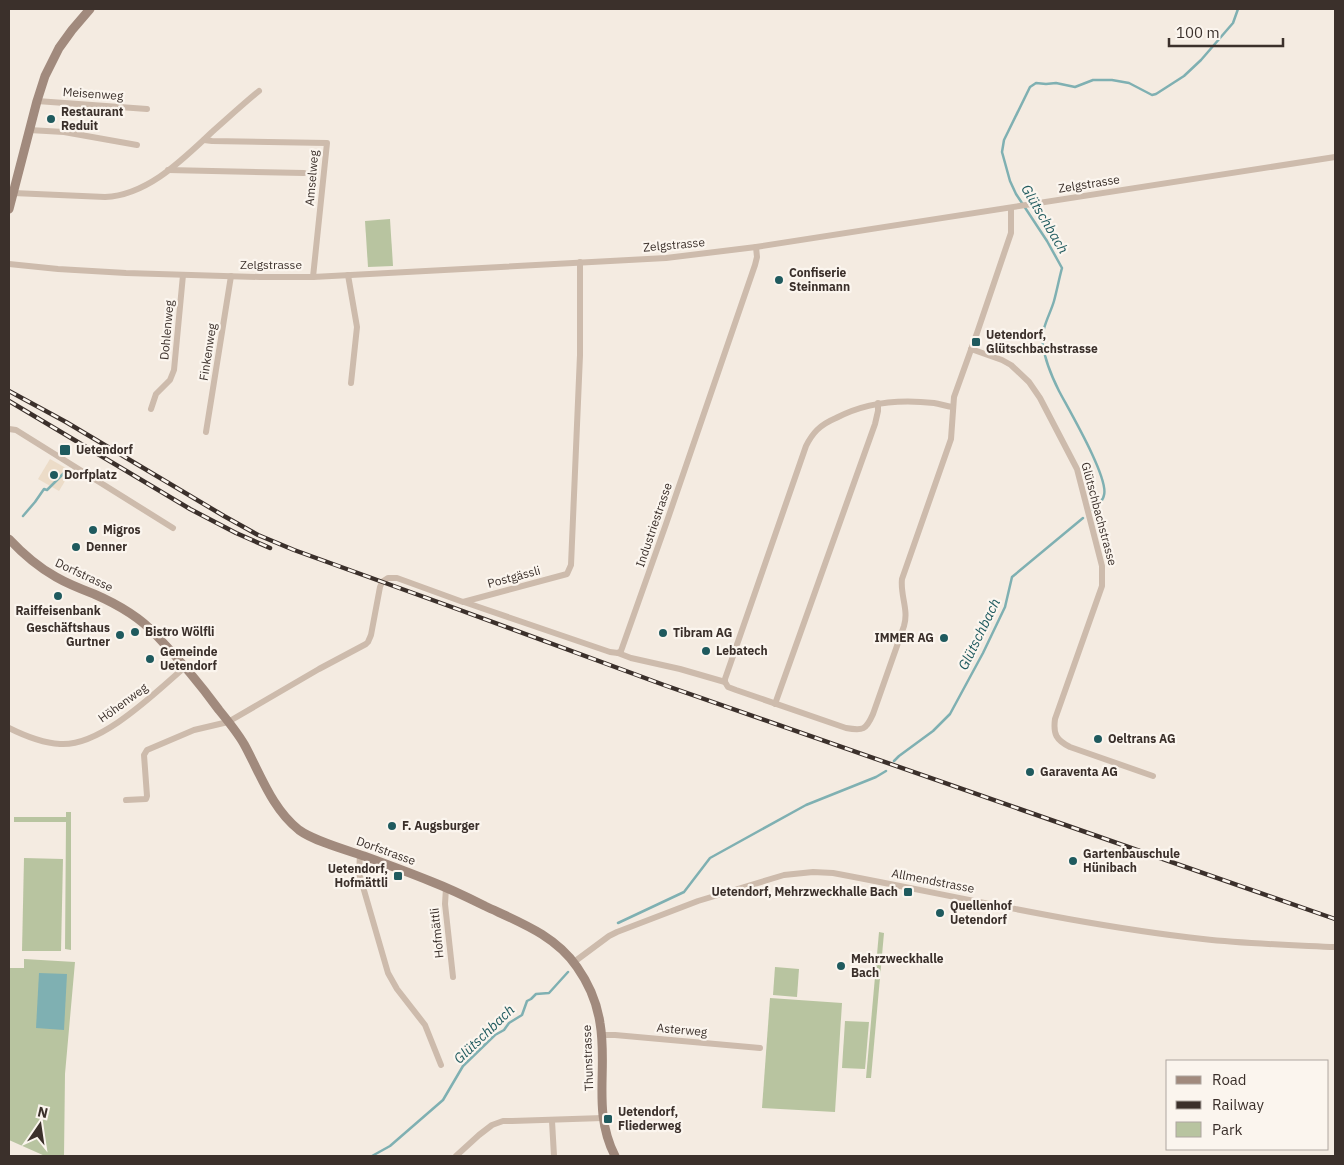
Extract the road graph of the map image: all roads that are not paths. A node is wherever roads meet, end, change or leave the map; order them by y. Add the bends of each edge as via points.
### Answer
1 (90, 9) edge
2 (259, 90) dead end
3 (36, 101) junction
4 (147, 110) dead end
5 (29, 130) junction
6 (204, 140) junction
7 (138, 145) dead end
8 (1335, 158) edge
9 (168, 170) junction
10 (304, 173) dead end
11 (13, 193) junction
12 (1013, 207) junction
13 (9, 209) edge
14 (756, 247) junction
15 (580, 262) junction
16 (9, 264) edge
17 (183, 275) junction
18 (348, 275) junction
19 (231, 276) junction
20 (313, 277) junction
21 (971, 349) junction
22 (351, 382) dead end
23 (878, 403) junction
24 (952, 407) junction
25 (151, 410) dead end
26 (9, 429) edge
27 (206, 432) dead end
28 (172, 528) dead end
29 (9, 539) edge
30 (463, 602) junction
31 (618, 653) junction
32 (186, 667) junction
33 (725, 682) junction
34 (775, 704) junction
35 (228, 722) junction
36 (9, 728) edge
37 (1153, 776) dead end
38 (126, 800) dead end
39 (360, 855) junction
40 (446, 888) junction
41 (1335, 947) edge
42 (574, 962) junction
43 (453, 977) dead end
44 (602, 1035) junction
45 (760, 1048) dead end
46 (441, 1065) dead end
47 (603, 1118) junction
48 (552, 1120) junction
49 (456, 1156) edge
50 (554, 1156) edge
51 (615, 1156) edge

1 - 3 main road via 52,60
2 - 6 street
3 - 4 street, Meisenweg
3 - 5 main road
5 - 7 street via 64,132
5 - 11 main road
6 - 9 street
6 - 20 street, Amselweg via 327,144
8 - 12 street, Zelgstrasse
9 - 10 street, Amselweg
9 - 11 street via 142,187 120,196
11 - 13 main road
12 - 14 street, Zelgstrasse
12 - 21 street via 1011,233
14 - 15 street, Zelgstrasse via 680,257
14 - 31 street, Industriestrasse via 752,274 623,648
15 - 18 street, Zelgstrasse
15 - 30 street, Postgässli via 580,355 571,566 566,574
16 - 17 street, Zelgstrasse
17 - 19 street, Zelgstrasse
17 - 25 street, Dohlenweg via 174,370 170,380 156,394
18 - 20 street, Zelgstrasse
18 - 22 street via 357,327
19 - 20 street, Zelgstrasse
19 - 27 street, Finkenweg
21 - 24 street
21 - 37 street, Glütschbachstrasse via 1011,365 1035,389 1077,469 1102,566 1102,586 1054,729 1062,743 1070,747
23 - 24 street via 934,403
23 - 33 street via 861,407 825,424 816,430 806,446
23 - 34 street via 875,424
24 - 34 street via 951,439 902,578 906,620 868,725 861,730 846,728
26 - 28 street via 16,430
29 - 32 main road, Dorfstrasse via 48,573 126,610 140,620
30 - 31 street
30 - 35 street via 397,578 388,578 380,587 371,635 366,644
31 - 33 street
32 - 35 main road, Dorfstrasse
32 - 36 street, Höhenweg via 130,714 88,739 62,744 47,742
33 - 34 street via 728,687
35 - 38 street via 194,730 147,750 144,755 146,799
35 - 39 main road, Dorfstrasse via 244,744 275,802 293,825 309,836
39 - 40 main road, Dorfstrasse
39 - 46 street via 359,872 388,972 425,1025
40 - 42 main road, Dorfstrasse via 533,928
40 - 43 street, Hofmättli
41 - 42 street, Allmendstrasse via 1232,942 1167,934 813,872 784,875 698,901 609,936
42 - 44 main road, Thunstrasse via 593,996
44 - 45 street, Asterweg
44 - 47 main road, Thunstrasse
47 - 48 street
47 - 51 main road, Thunstrasse
48 - 49 street via 498,1122
48 - 50 street

